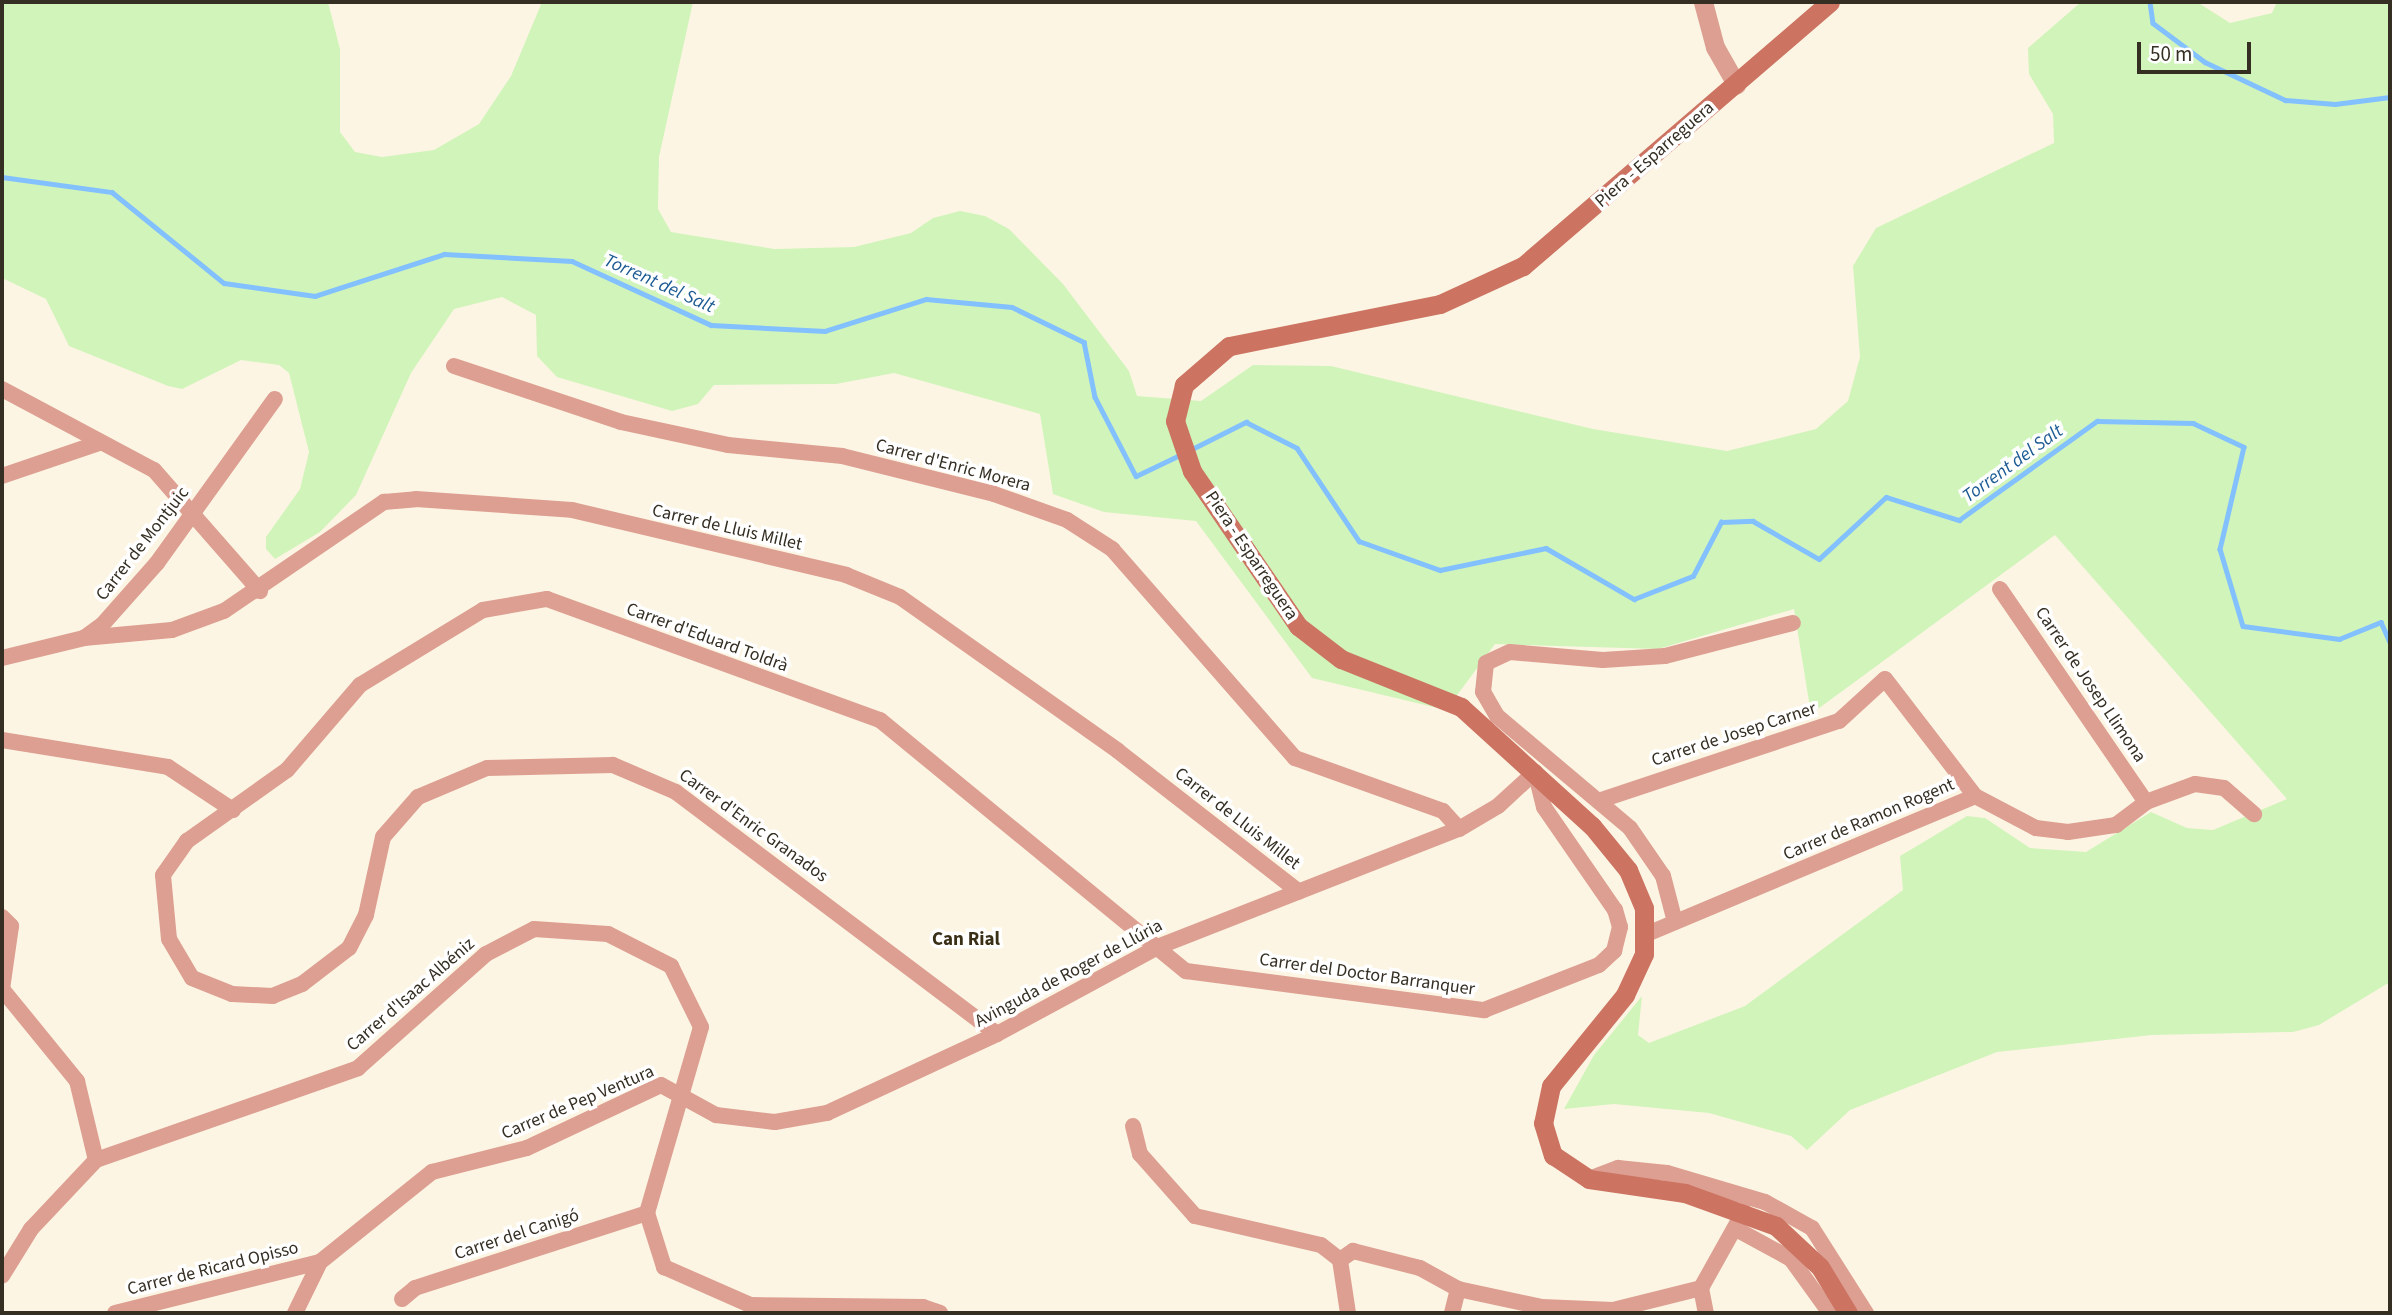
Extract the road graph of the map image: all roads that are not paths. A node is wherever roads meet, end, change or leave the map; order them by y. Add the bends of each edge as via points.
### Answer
1 (1703, 2) edge
2 (1830, 2) edge
3 (1736, 84) junction
4 (454, 366) dead end
5 (2, 389) edge
6 (275, 399) dead end
7 (99, 443) junction
8 (2, 477) edge
9 (194, 511) junction
10 (2000, 589) dead end
11 (260, 591) junction
12 (1793, 623) dead end
13 (84, 638) junction
14 (2, 657) edge
15 (2, 740) edge
16 (1535, 772) junction
17 (1975, 796) junction
18 (1601, 800) junction
19 (2146, 802) junction
20 (233, 810) junction
21 (2254, 814) dead end
22 (1459, 829) junction
23 (1300, 892) junction
24 (2, 917) edge
25 (1675, 922) junction
26 (1647, 934) junction
27 (1160, 946) junction
28 (2, 989) edge
29 (997, 1034) junction
30 (684, 1101) junction
31 (1133, 1126) dead end
32 (96, 1160) junction
33 (1588, 1179) junction
34 (1744, 1210) junction
35 (647, 1213) junction
36 (1736, 1229) junction
37 (1340, 1260) junction
38 (320, 1262) junction
39 (2, 1276) edge
40 (1702, 1288) junction
41 (1458, 1289) junction
42 (402, 1299) dead end
43 (115, 1313) edge
44 (295, 1313) edge
45 (940, 1313) edge
46 (1348, 1313) edge
47 (1451, 1313) edge
48 (1706, 1313) edge
49 (1830, 1313) edge
50 (1848, 1313) edge
51 (1866, 1313) edge

1 - 3 street via 1714,47
2 - 3 main road, Piera - Esparreguera
3 - 16 main road, Piera - Esparreguera via 1512,272 1440,303 1237,342 1204,362 1177,401 1182,452 1298,626 1341,659 1449,698
4 - 22 street, Carrer d'Enric Morera via 621,422 728,446 842,456 994,494 1067,520 1112,549 1295,758 1443,811
5 - 7 street
6 - 9 street, Carrer de Montjuic
7 - 8 street
7 - 9 street via 154,470
9 - 11 street
9 - 13 street, Carrer de Montjuic via 157,563
10 - 19 street, Carrer de Josep Llimona
11 - 13 street, Carrer de Lluis Millet via 172,629
11 - 23 street, Carrer de Lluis Millet via 369,508 400,499 572,510 846,575 916,607 1118,751
12 - 18 street via 1665,656 1604,660 1510,652 1486,663 1483,692 1497,716
13 - 14 street
15 - 20 street via 169,767
16 - 22 street, Avinguda de Roger de Llúria via 1498,806
16 - 26 main road, Piera - Esparreguera via 1619,857 1639,891
16 - 27 street, Carrer del Doctor Barranquer via 1544,807 1615,910 1620,927 1614,951 1599,965 1484,1010 1186,971
17 - 18 street, Carrer de Josep Carner via 1885,679 1839,721
17 - 19 street, Carrer de Ramon Rogent via 2036,828 2068,832 2116,825
17 - 25 street, Carrer de Ramon Rogent
18 - 25 street via 1663,876
19 - 21 street, Carrer de Ramon Rogent via 2195,784 2224,788
20 - 27 street, Carrer d'Eduard Toldrà via 287,770 360,685 483,610 547,599 880,720
20 - 29 street, Carrer d'Enric Granados via 177,850 161,890 177,960 192,978 232,994 273,996 302,984 349,948 366,915 383,837 418,797 487,768 588,762 629,769 676,792
22 - 23 street, Avinguda de Roger de Llúria
23 - 27 street, Avinguda de Roger de Llúria
24 - 28 street via 11,926
25 - 26 street, Carrer de Ramon Rogent
26 - 33 main road via 1625,995 1560,1069 1546,1100 1543,1123 1553,1155
27 - 29 street, Avinguda de Roger de Llúria
28 - 32 street via 77,1081
29 - 30 street, Avinguda de Roger de Llúria via 802,1119 716,1115
30 - 32 street, Carrer d'Isaac Albéniz via 701,1027 671,966 608,934 534,929 486,954 358,1068
30 - 35 street, Carrer d'Isaac Albéniz
30 - 38 street, Carrer de Pep Ventura via 661,1085 527,1148 432,1172
31 - 37 street via 1140,1154 1195,1216 1321,1245
32 - 39 street via 31,1229
33 - 34 main road via 1685,1193
33 - 51 street via 1618,1168 1667,1173 1765,1202 1812,1228
34 - 36 street
34 - 50 main road via 1806,1252
35 - 42 street, Carrer del Canigó via 415,1287
35 - 45 street via 664,1267 750,1305 841,1311 923,1307
36 - 40 street
36 - 49 street via 1791,1259
37 - 41 street via 1353,1251 1376,1256 1420,1268
37 - 46 street
38 - 43 street, Carrer de Ricard Opisso
38 - 44 street, Carrer de Pep Ventura
40 - 41 street via 1613,1310 1542,1307
40 - 48 street
41 - 47 street

